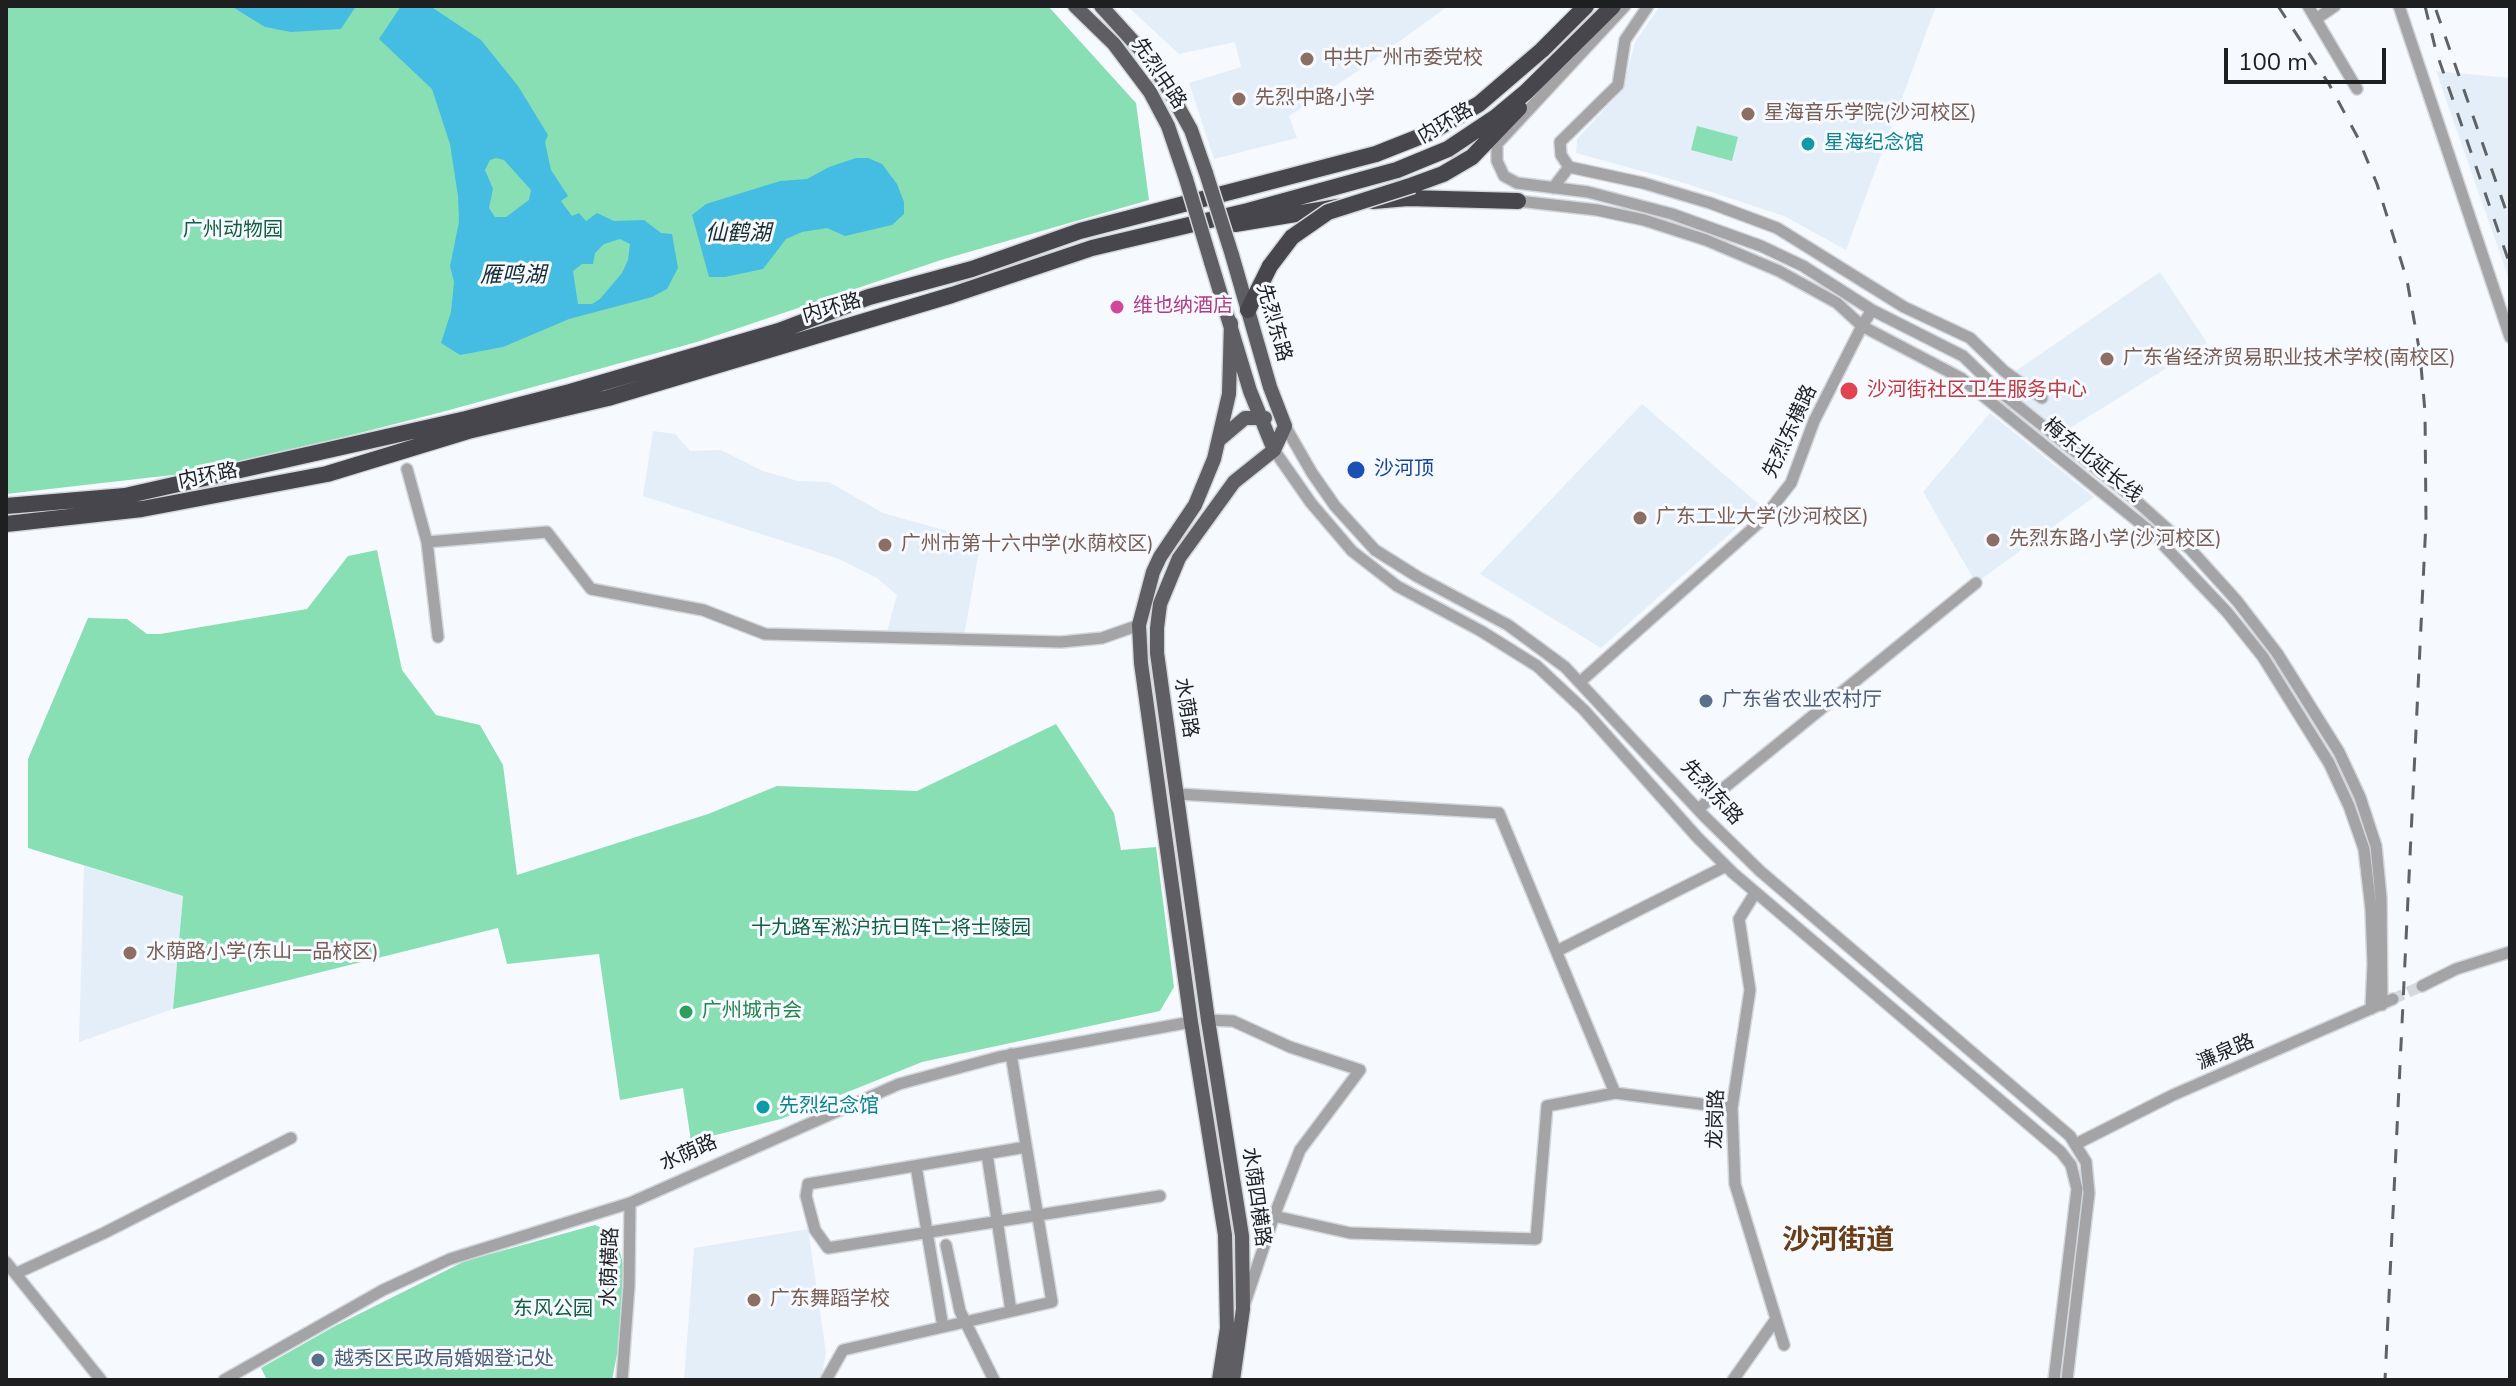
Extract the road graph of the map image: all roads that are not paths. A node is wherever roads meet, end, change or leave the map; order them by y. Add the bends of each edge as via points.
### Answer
1 (1075, 6) edge
2 (1101, 6) edge
3 (1586, 6) edge
4 (1613, 6) edge
5 (1625, 6) edge
6 (1648, 6) edge
7 (2308, 6) edge
8 (2335, 6) edge
9 (2399, 6) edge
10 (2316, 19) junction
11 (1121, 27) junction
12 (1109, 39) junction
13 (1578, 41) junction
14 (2357, 89) dead end
15 (1569, 167) junction
16 (1553, 188) junction
17 (1518, 201) joint
18 (1211, 262) joint
19 (1046, 265) junction
20 (1248, 310) junction
21 (1872, 310) junction
22 (1231, 323) junction
23 (1862, 326) junction
24 (2510, 337) edge
25 (1970, 338) junction
26 (1963, 356) junction
27 (2042, 398) dead end
28 (1260, 416) junction
29 (1285, 426) junction
30 (2055, 435) junction
31 (1219, 441) junction
32 (2046, 447) junction
33 (1274, 450) junction
34 (407, 469) dead end
35 (6, 506) edge
36 (6, 524) edge
37 (427, 542) junction
38 (1976, 583) dead end
39 (1139, 625) junction
40 (438, 637) dead end
41 (2277, 653) junction
42 (2272, 671) junction
43 (1580, 682) junction
44 (1178, 794) junction
45 (1698, 809) junction
46 (1711, 823) junction
47 (1697, 837) junction
48 (2370, 847) junction
49 (1726, 866) junction
50 (1755, 893) junction
51 (1557, 951) junction
52 (2510, 952) edge
53 (2422, 986) tunnel mouth
54 (2382, 1004) joint
55 (1208, 1020) junction
56 (1191, 1022) junction
57 (1011, 1054) junction
58 (1615, 1093) junction
59 (1732, 1108) junction
60 (291, 1138) dead end
61 (2076, 1144) junction
62 (1026, 1147) junction
63 (987, 1154) junction
64 (916, 1166) junction
65 (1160, 1196) dead end
66 (630, 1203) junction
67 (1037, 1213) junction
68 (1274, 1216) junction
69 (997, 1222) junction
70 (927, 1233) junction
71 (946, 1245) dead end
72 (6, 1262) edge
73 (17, 1273) junction
74 (1243, 1309) junction
75 (1011, 1311) junction
76 (1776, 1319) junction
77 (964, 1322) junction
78 (943, 1327) junction
79 (1784, 1345) dead end
80 (2064, 1348) junction
81 (988, 1377) edge
82 (101, 1380) edge
83 (224, 1380) edge
84 (622, 1380) edge
85 (826, 1380) edge
86 (1219, 1380) edge
87 (1233, 1380) edge
88 (1733, 1380) edge
89 (2054, 1380) edge
90 (2067, 1380) edge

1 - 12 main road, 先烈中路
2 - 11 main road, 先烈东路
3 - 35 highway, 内环路 via 1479,104 1429,133 1376,154 1080,231 779,331 481,415 125,496
4 - 13 highway, 内环路
5 - 16 street, 梅东北延长线 via 1497,144 1504,176
6 - 15 street via 1625,40 1618,85 1560,142
7 - 10 street
8 - 10 street
9 - 24 street
10 - 14 street
11 - 12 main road
11 - 20 main road, 先烈东路, bridge via 1153,65 1191,130
12 - 18 main road, 先烈中路, bridge via 1160,109
13 - 19 highway, 内环路 via 1510,106 1448,149 1321,192 1117,241
13 - 20 highway, bridge via 1472,157 1432,179 1328,212 1292,237
15 - 16 street
15 - 25 street via 1643,183 1777,228 1891,299
16 - 21 street, 梅东北延长线 via 1624,200 1732,235 1803,266
17 - 19 highway via 1381,200 1158,238
17 - 23 street, 梅东北延长线 via 1597,210 1706,240 1779,271 1837,303
18 - 22 main road, 先烈东路
19 - 36 highway, 内环路 via 608,398 468,431 327,474 142,509
20 - 29 main road, 先烈东路
21 - 23 street, 先烈东横路
21 - 26 street, 梅东北延长线
22 - 28 main road, 先烈东路
22 - 31 main road, 水荫路 via 1230,384
23 - 32 street, 梅东北延长线 via 1961,378
23 - 43 street, 先烈东横路 via 1814,421 1791,483 1762,520
25 - 26 street
25 - 27 street
26 - 30 street, 梅东北延长线
28 - 29 main road
28 - 31 main road via 1239,421
28 - 33 main road, 先烈东路
29 - 33 main road, 水荫路
29 - 43 street, 先烈东路 via 1335,506 1375,550 1527,637
30 - 32 street
30 - 41 street, 梅东北延长线 via 2191,550
31 - 39 main road, 水荫路 via 1202,491 1153,572
32 - 42 street, 梅东北延长线 via 2151,532 2227,612
33 - 44 main road, 水荫路 via 1234,482 1179,558 1160,604 1157,653
33 - 47 street, 先烈东路 via 1352,551 1397,586 1537,666 1584,710
34 - 37 street
37 - 39 street via 547,532 591,589 703,610 765,634 1061,642 1102,638
37 - 40 street
38 - 45 street
39 - 56 main road, 水荫路
41 - 42 street
41 - 48 street, 梅东北延长线 via 2339,752 2360,797
42 - 48 street, 梅东北延长线 via 2329,763
43 - 45 street, 先烈东路
44 - 51 street via 1499,813
44 - 55 main road, 水荫路
45 - 46 street, 先烈东路
46 - 47 street
46 - 61 street, 先烈东路 via 1776,886
47 - 49 street, 先烈东路
48 - 54 street, 梅东北延长线 via 2373,964
49 - 50 street, 先烈东路
49 - 51 street
50 - 59 street, 龙岗路 via 1739,919 1750,990
50 - 80 street, 先烈东路 via 2066,1158 2077,1189
51 - 58 street
52 - 53 street
54 - 61 street, 濂泉路 via 2173,1095
55 - 56 main road, 水荫路
55 - 68 street via 1233,1021 1360,1070 1300,1150
55 - 74 main road, 水荫四横路 via 1242,1236
56 - 57 street, 水荫路
56 - 86 main road, 水荫四横路 via 1225,1235 1227,1328
57 - 62 street
57 - 66 street, 水荫路 via 865,1097
58 - 59 street
58 - 68 street via 1547,1106 1536,1239 1350,1233
59 - 76 street, 龙岗路 via 1735,1184
60 - 73 street
61 - 80 street, 先烈东路 via 2088,1170 2089,1193
62 - 63 street
62 - 67 street
63 - 64 street
63 - 69 street
64 - 70 street
64 - 70 street via 808,1184 806,1196 815,1230 828,1248
65 - 67 street
66 - 83 street, 水荫路 via 450,1259 383,1290
66 - 84 street, 水荫横路
67 - 69 street
67 - 75 street via 1052,1302
68 - 74 street
69 - 70 street
69 - 75 street
70 - 78 street
71 - 77 street
72 - 73 street
73 - 82 street
74 - 87 main road, 水荫四横路
75 - 77 street
76 - 79 street, 龙岗路
76 - 88 street
77 - 78 street
77 - 81 street
78 - 85 street via 843,1350
80 - 89 street, 先烈东路
80 - 90 street, 先烈东路

